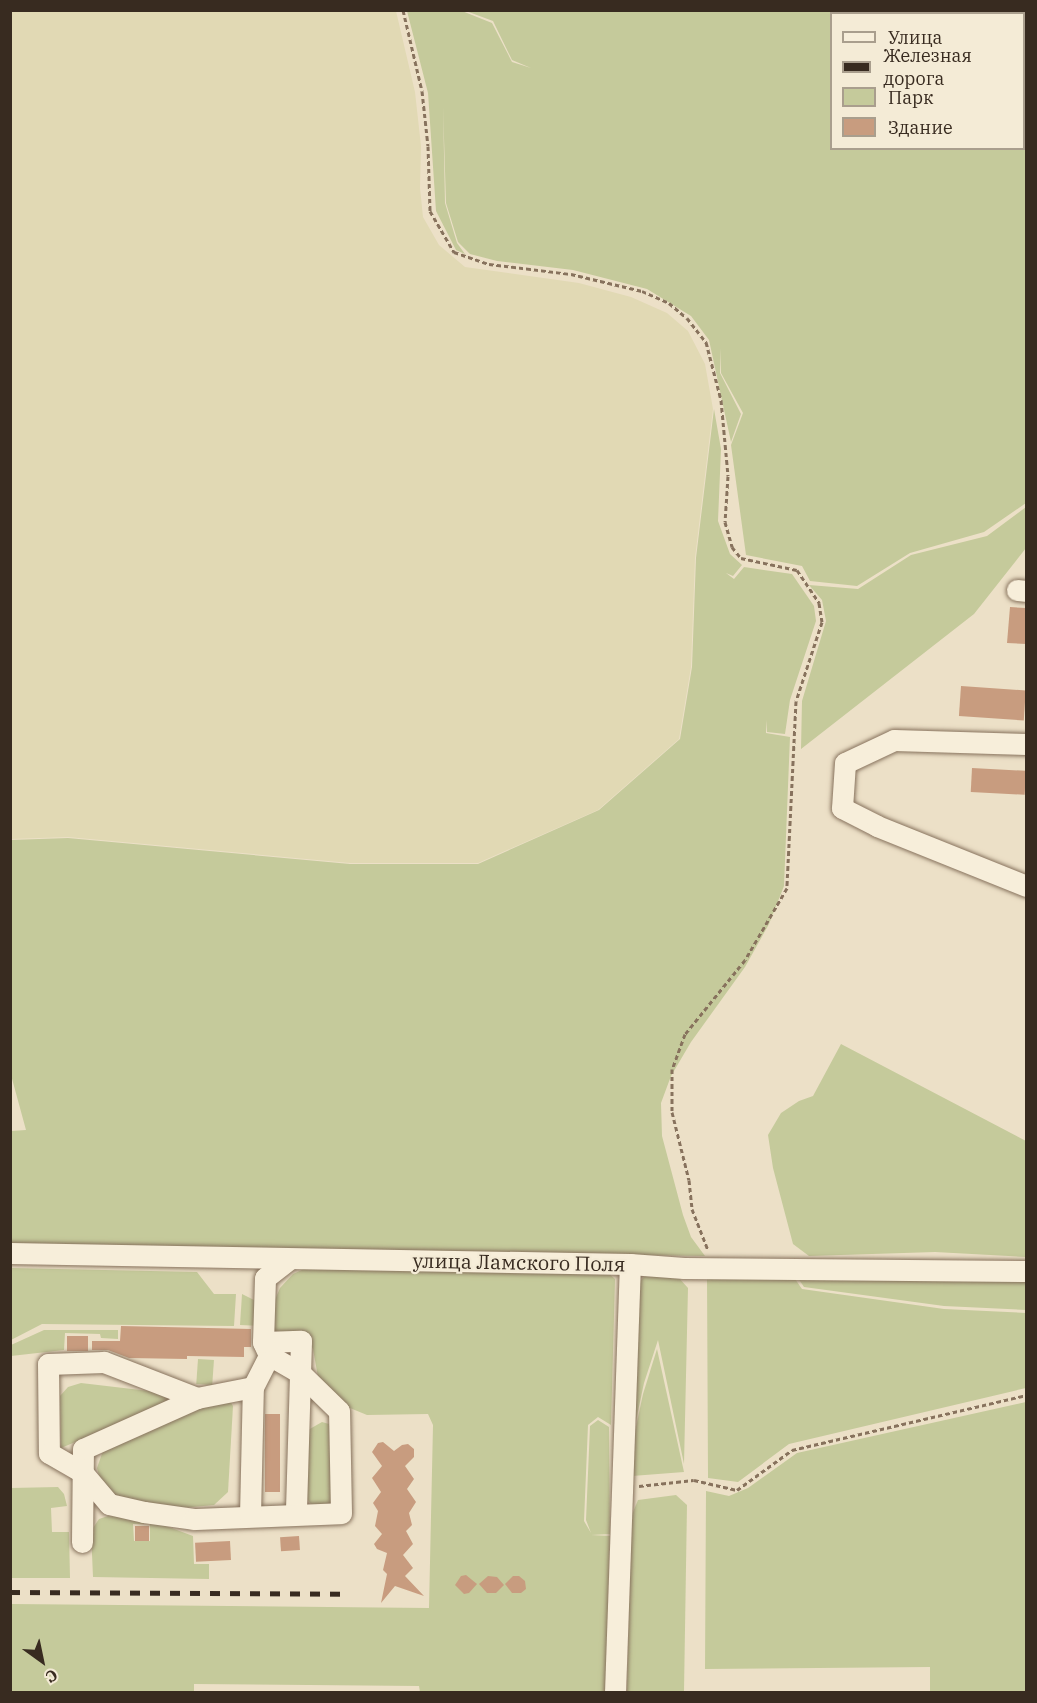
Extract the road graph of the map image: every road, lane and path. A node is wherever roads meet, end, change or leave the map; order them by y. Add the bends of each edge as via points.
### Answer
1 (403, 10) edge
2 (1026, 744) edge
3 (1026, 886) edge
4 (10, 1253) edge
5 (289, 1259) junction
6 (630, 1264) junction
7 (716, 1268) junction
8 (1026, 1271) edge
9 (266, 1348) junction
10 (300, 1373) junction
11 (253, 1387) junction
12 (1026, 1395) edge
13 (197, 1398) junction
14 (82, 1472) junction
15 (622, 1488) junction
16 (296, 1514) junction
17 (250, 1515) junction
18 (82, 1542) dead end
19 (615, 1692) edge

1 - 7 path via 422,91 430,211 454,252 489,264 571,274 642,291 669,303 687,318 706,342 721,400 728,476 725,522 732,547 741,558 797,570 819,603 822,622 796,701 787,888 745,960 685,1034 672,1069 672,1112 692,1209
2 - 3 street via 894,740 845,763 842,808
4 - 5 street, улица Ламского Поля
5 - 6 street, улица Ламского Поля
5 - 9 street via 266,1278
6 - 7 street, улица Ламского Поля
6 - 15 street
7 - 8 street, улица Ламского Поля
9 - 10 street
9 - 10 street via 301,1341
9 - 11 street
10 - 16 street
10 - 16 street via 339,1411 341,1513
11 - 13 street
11 - 17 street
12 - 15 path via 792,1450 737,1490 694,1480
13 - 14 street via 83,1449
13 - 14 street via 104,1362 48,1364 50,1453
14 - 17 street via 109,1504 194,1519
14 - 18 street
15 - 19 street
16 - 17 street

